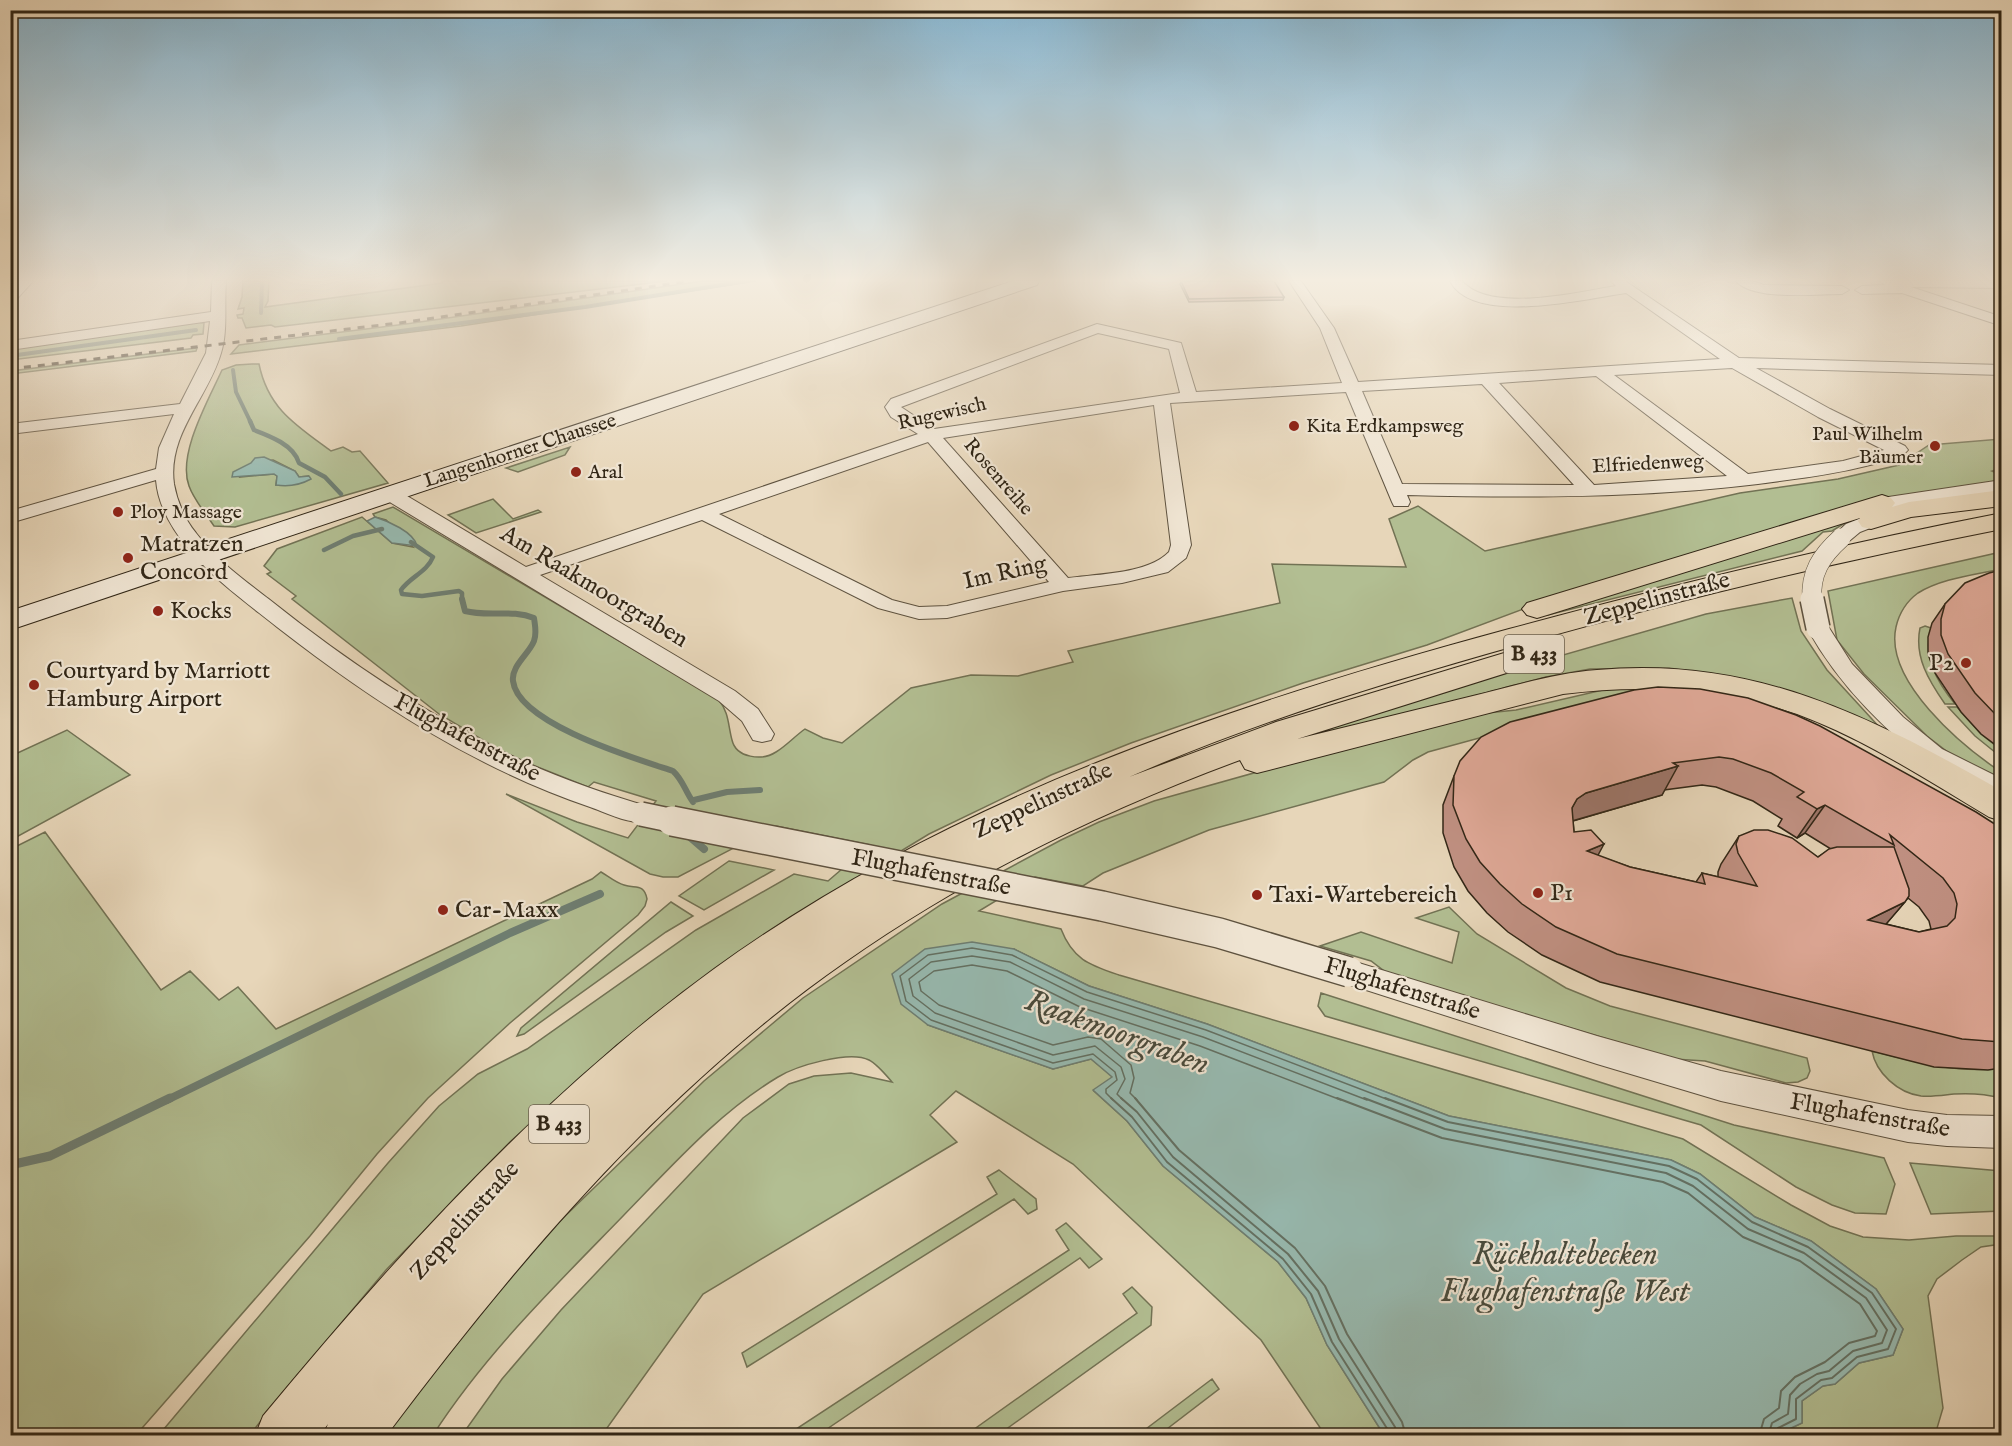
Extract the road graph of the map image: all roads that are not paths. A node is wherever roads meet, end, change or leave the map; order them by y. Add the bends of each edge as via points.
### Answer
1 (215, 348) edge
2 (825, 348) edge
3 (1040, 348) edge
4 (1177, 348) edge
5 (1336, 348) edge
6 (1714, 348) edge
7 (1735, 363) junction
8 (2001, 370) edge
9 (1600, 372) junction
10 (1486, 378) junction
11 (1353, 386) junction
12 (1189, 396) junction
13 (1161, 399) junction
14 (185, 408) junction
15 (10, 429) edge
16 (931, 435) junction
17 (164, 472) junction
18 (1744, 480) junction
19 (2001, 485) edge
20 (1589, 490) junction
21 (390, 494) junction
22 (2001, 498) edge
23 (1877, 512) junction
24 (703, 513) junction
25 (10, 517) edge
26 (2001, 521) edge
27 (2001, 538) edge
28 (205, 556) junction
29 (524, 574) junction
30 (1063, 585) junction
31 (10, 621) edge
32 (1419, 663) junction
33 (1700, 683) junction
34 (762, 734) dead end
35 (1922, 747) junction
36 (2001, 790) edge
37 (2001, 807) edge
38 (1079, 811) junction
39 (2001, 835) edge
40 (2001, 1132) edge
41 (283, 1436) edge
42 (351, 1436) edge

1 - 14 street, Flughafenstraße via 210,365
2 - 21 main road, Langenhorner Chaussee
3 - 16 street, Rosenreihe via 893,406 897,413
4 - 12 street, Rosenreihe
5 - 11 street
6 - 7 street
7 - 8 street, Rugewisch
7 - 9 street, Rugewisch
7 - 18 street, Elfriedenweg via 1899,450 1822,470
9 - 10 street, Rugewisch
9 - 18 street
10 - 11 street, Rugewisch
10 - 20 street
11 - 12 street, Rugewisch
11 - 20 street, Elfriedenweg via 1399,495
12 - 13 street, Rugewisch
13 - 16 street, Rugewisch
13 - 30 street, Im Ring via 1181,544 1179,554 1161,567
14 - 15 street
14 - 17 street, Flughafenstraße
16 - 24 street, Rugewisch
16 - 30 street, Rosenreihe
17 - 25 street
17 - 28 street, Flughafenstraße via 173,508 188,537
18 - 20 street, Elfriedenweg
19 - 23 street
21 - 28 main road, Langenhorner Chaussee
21 - 29 street, Am Raakmoorgraben
22 - 23 highway
23 - 32 highway via 1538,608 1464,637
23 - 35 street, bridge via 1831,545 1819,560 1811,580 1811,602 1818,627 1864,693
24 - 29 street, Rugewisch
24 - 30 street, Im Ring via 908,612 947,612
26 - 32 highway, Zeppelinstraße / B 433 via 1761,572
27 - 38 highway, Zeppelinstraße / B 433 via 1667,616 1496,665 1257,741
28 - 31 main road, Langenhorner Chaussee
28 - 40 street, Flughafenstraße, bridge via 338,662 406,708 539,779 610,805 1219,933 1556,1039 1703,1082 1807,1107 1930,1129
29 - 34 street, Am Raakmoorgraben via 728,696 750,715
32 - 41 highway, Zeppelinstraße / B 433 via 1209,732 1053,794 892,877 736,976 623,1066 519,1162 412,1279
33 - 37 highway via 1746,689 1839,719
33 - 38 highway via 1621,677 1563,684 1250,763
33 - 39 highway via 1820,725
35 - 36 street
35 - 37 street
38 - 42 highway, Zeppelinstraße / B 433 via 981,860 873,922 714,1039 587,1157 535,1212 399,1371

